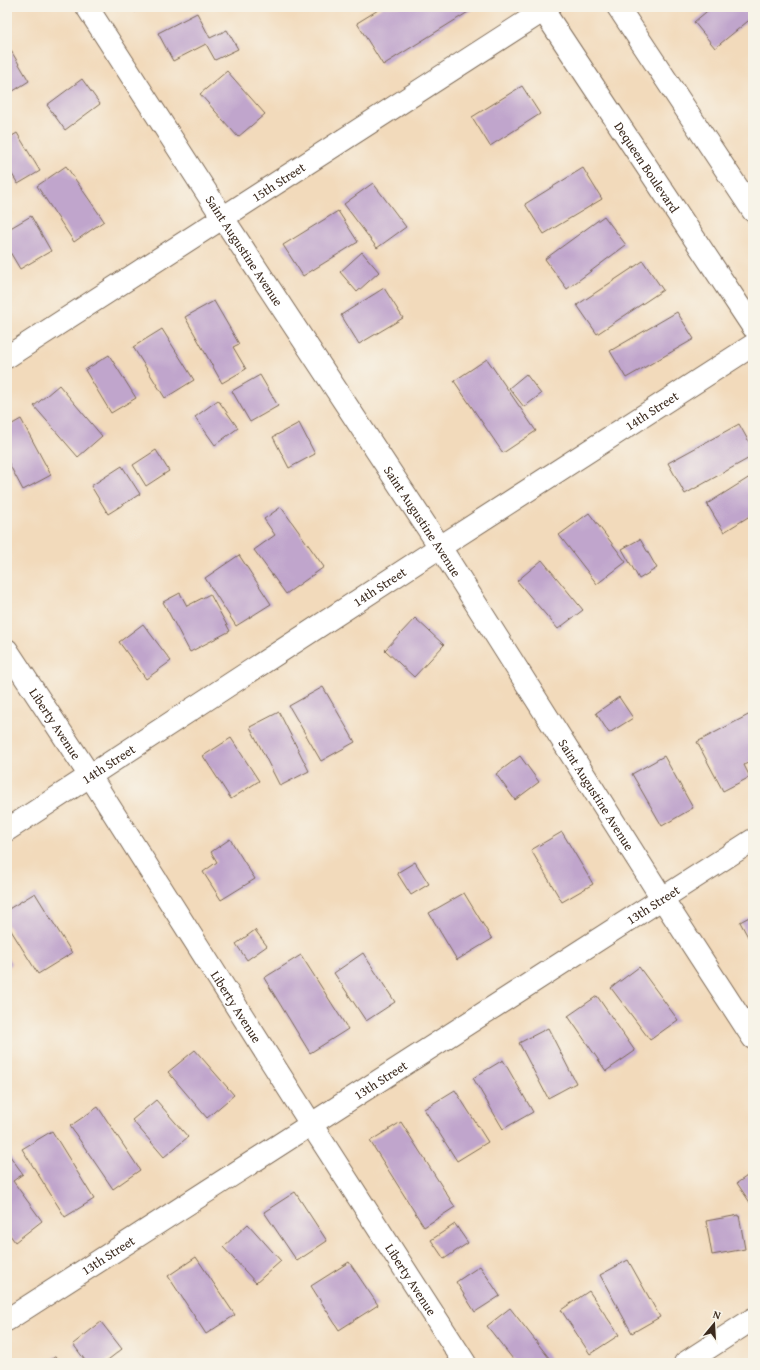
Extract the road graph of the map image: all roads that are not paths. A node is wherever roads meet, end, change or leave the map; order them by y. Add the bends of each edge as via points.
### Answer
1 (87, 7) edge
2 (618, 7) edge
3 (545, 8) edge
4 (753, 211) edge
5 (223, 218) junction
6 (753, 327) edge
7 (753, 345) edge
8 (7, 357) edge
9 (440, 547) junction
10 (7, 650) edge
11 (90, 776) junction
12 (7, 830) edge
13 (753, 840) edge
14 (662, 898) junction
15 (753, 1038) edge
16 (311, 1124) junction
17 (753, 1319) edge
18 (7, 1320) edge
19 (465, 1363) edge
20 (685, 1363) edge

1 - 5 street, Saint Augustine Avenue
2 - 4 street
3 - 5 street, 15th Street
3 - 6 street, Dequeen Boulevard
5 - 8 street, 15th Street
5 - 9 street, Saint Augustine Avenue
7 - 9 street, 14th Street
9 - 11 street, 14th Street
9 - 14 street, Saint Augustine Avenue
10 - 11 street, Liberty Avenue
11 - 12 street, 14th Street
11 - 16 street, Liberty Avenue
13 - 14 street, 13th Street
14 - 15 street, Saint Augustine Avenue
14 - 16 street, 13th Street
16 - 18 street, 13th Street
16 - 19 street, Liberty Avenue
17 - 20 street

